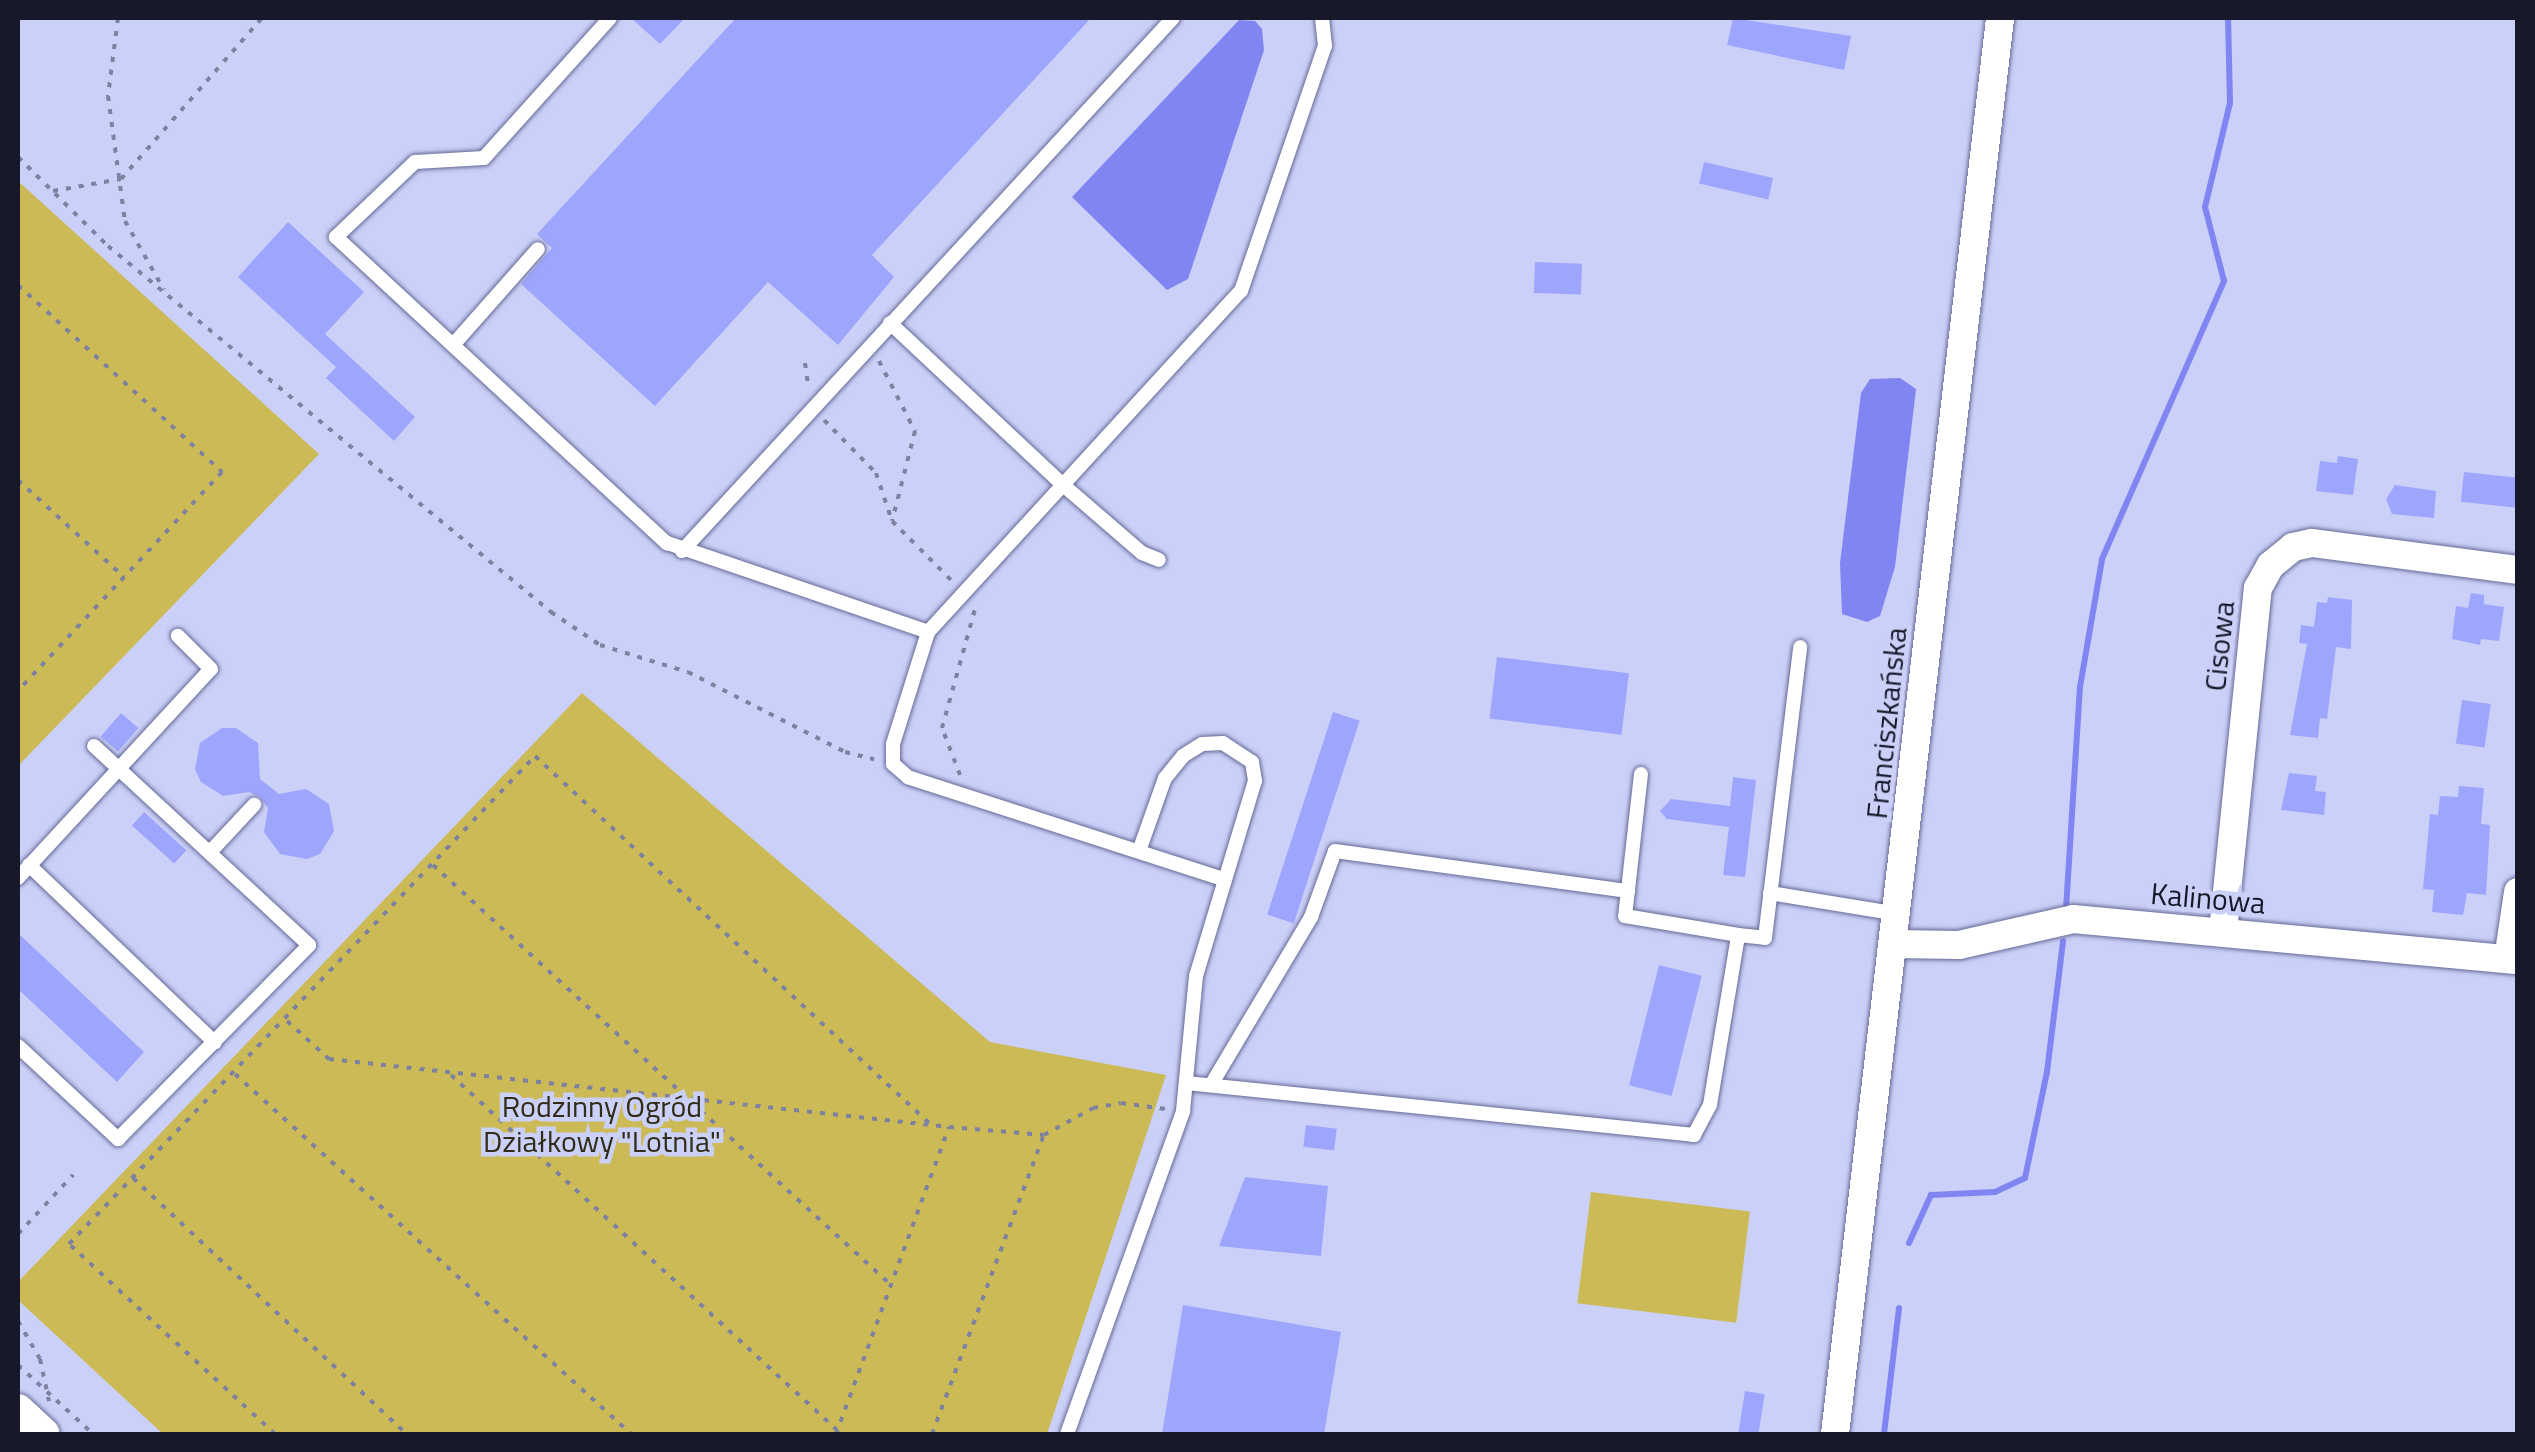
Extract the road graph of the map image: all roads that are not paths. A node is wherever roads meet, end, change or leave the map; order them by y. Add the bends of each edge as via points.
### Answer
1 (610, 18) edge
2 (1172, 18) edge
3 (1322, 18) edge
4 (2000, 18) edge
5 (538, 249) dead end
6 (890, 322) junction
7 (452, 345) junction
8 (1062, 484) junction
9 (682, 551) junction
10 (1158, 560) dead end
11 (2518, 570) edge
12 (928, 632) junction
13 (178, 636) dead end
14 (1800, 646) dead end
15 (94, 746) dead end
16 (121, 766) junction
17 (1642, 774) dead end
18 (254, 805) dead end
19 (212, 850) junction
20 (1139, 850) junction
21 (29, 866) junction
22 (18, 878) edge
23 (1223, 879) junction
24 (1628, 891) junction
25 (2518, 892) edge
26 (1770, 893) junction
27 (1898, 914) junction
28 (2223, 931) junction
29 (1738, 935) junction
30 (1895, 944) junction
31 (2513, 960) edge
32 (215, 1043) junction
33 (18, 1046) edge
34 (1186, 1083) junction
35 (1212, 1085) junction
36 (1066, 1434) edge
37 (1835, 1434) edge

1 - 7 lane via 484,158 415,162 336,236
2 - 6 lane
3 - 8 lane via 1325,46 1242,291
4 - 27 street, Franciszkańska
5 - 7 lane
6 - 8 lane
6 - 9 lane
7 - 9 lane
8 - 10 lane
8 - 12 lane
9 - 12 lane
11 - 28 street, Cisowa via 2312,543 2292,546 2270,565 2258,588
12 - 20 lane via 893,744 894,764 908,776
13 - 16 lane via 211,669
14 - 26 lane
15 - 16 lane
16 - 19 lane
16 - 21 lane
17 - 24 lane
18 - 19 lane
19 - 32 lane via 309,945
20 - 23 lane
20 - 23 lane via 1165,778 1202,744 1224,743 1252,762 1254,782
21 - 22 lane
21 - 32 lane
23 - 34 lane via 1196,976
24 - 29 lane via 1625,916
24 - 35 lane via 1335,851 1311,917
25 - 31 street
26 - 27 lane
26 - 29 lane via 1765,938
27 - 30 street, Franciszkańska
28 - 30 street, Kalinowa via 2065,919 1958,946
28 - 31 street, Kalinowa
29 - 35 lane via 1710,1105 1694,1136
30 - 37 street, Franciszkańska
32 - 33 lane via 118,1139
34 - 35 lane
34 - 36 lane via 1183,1111

